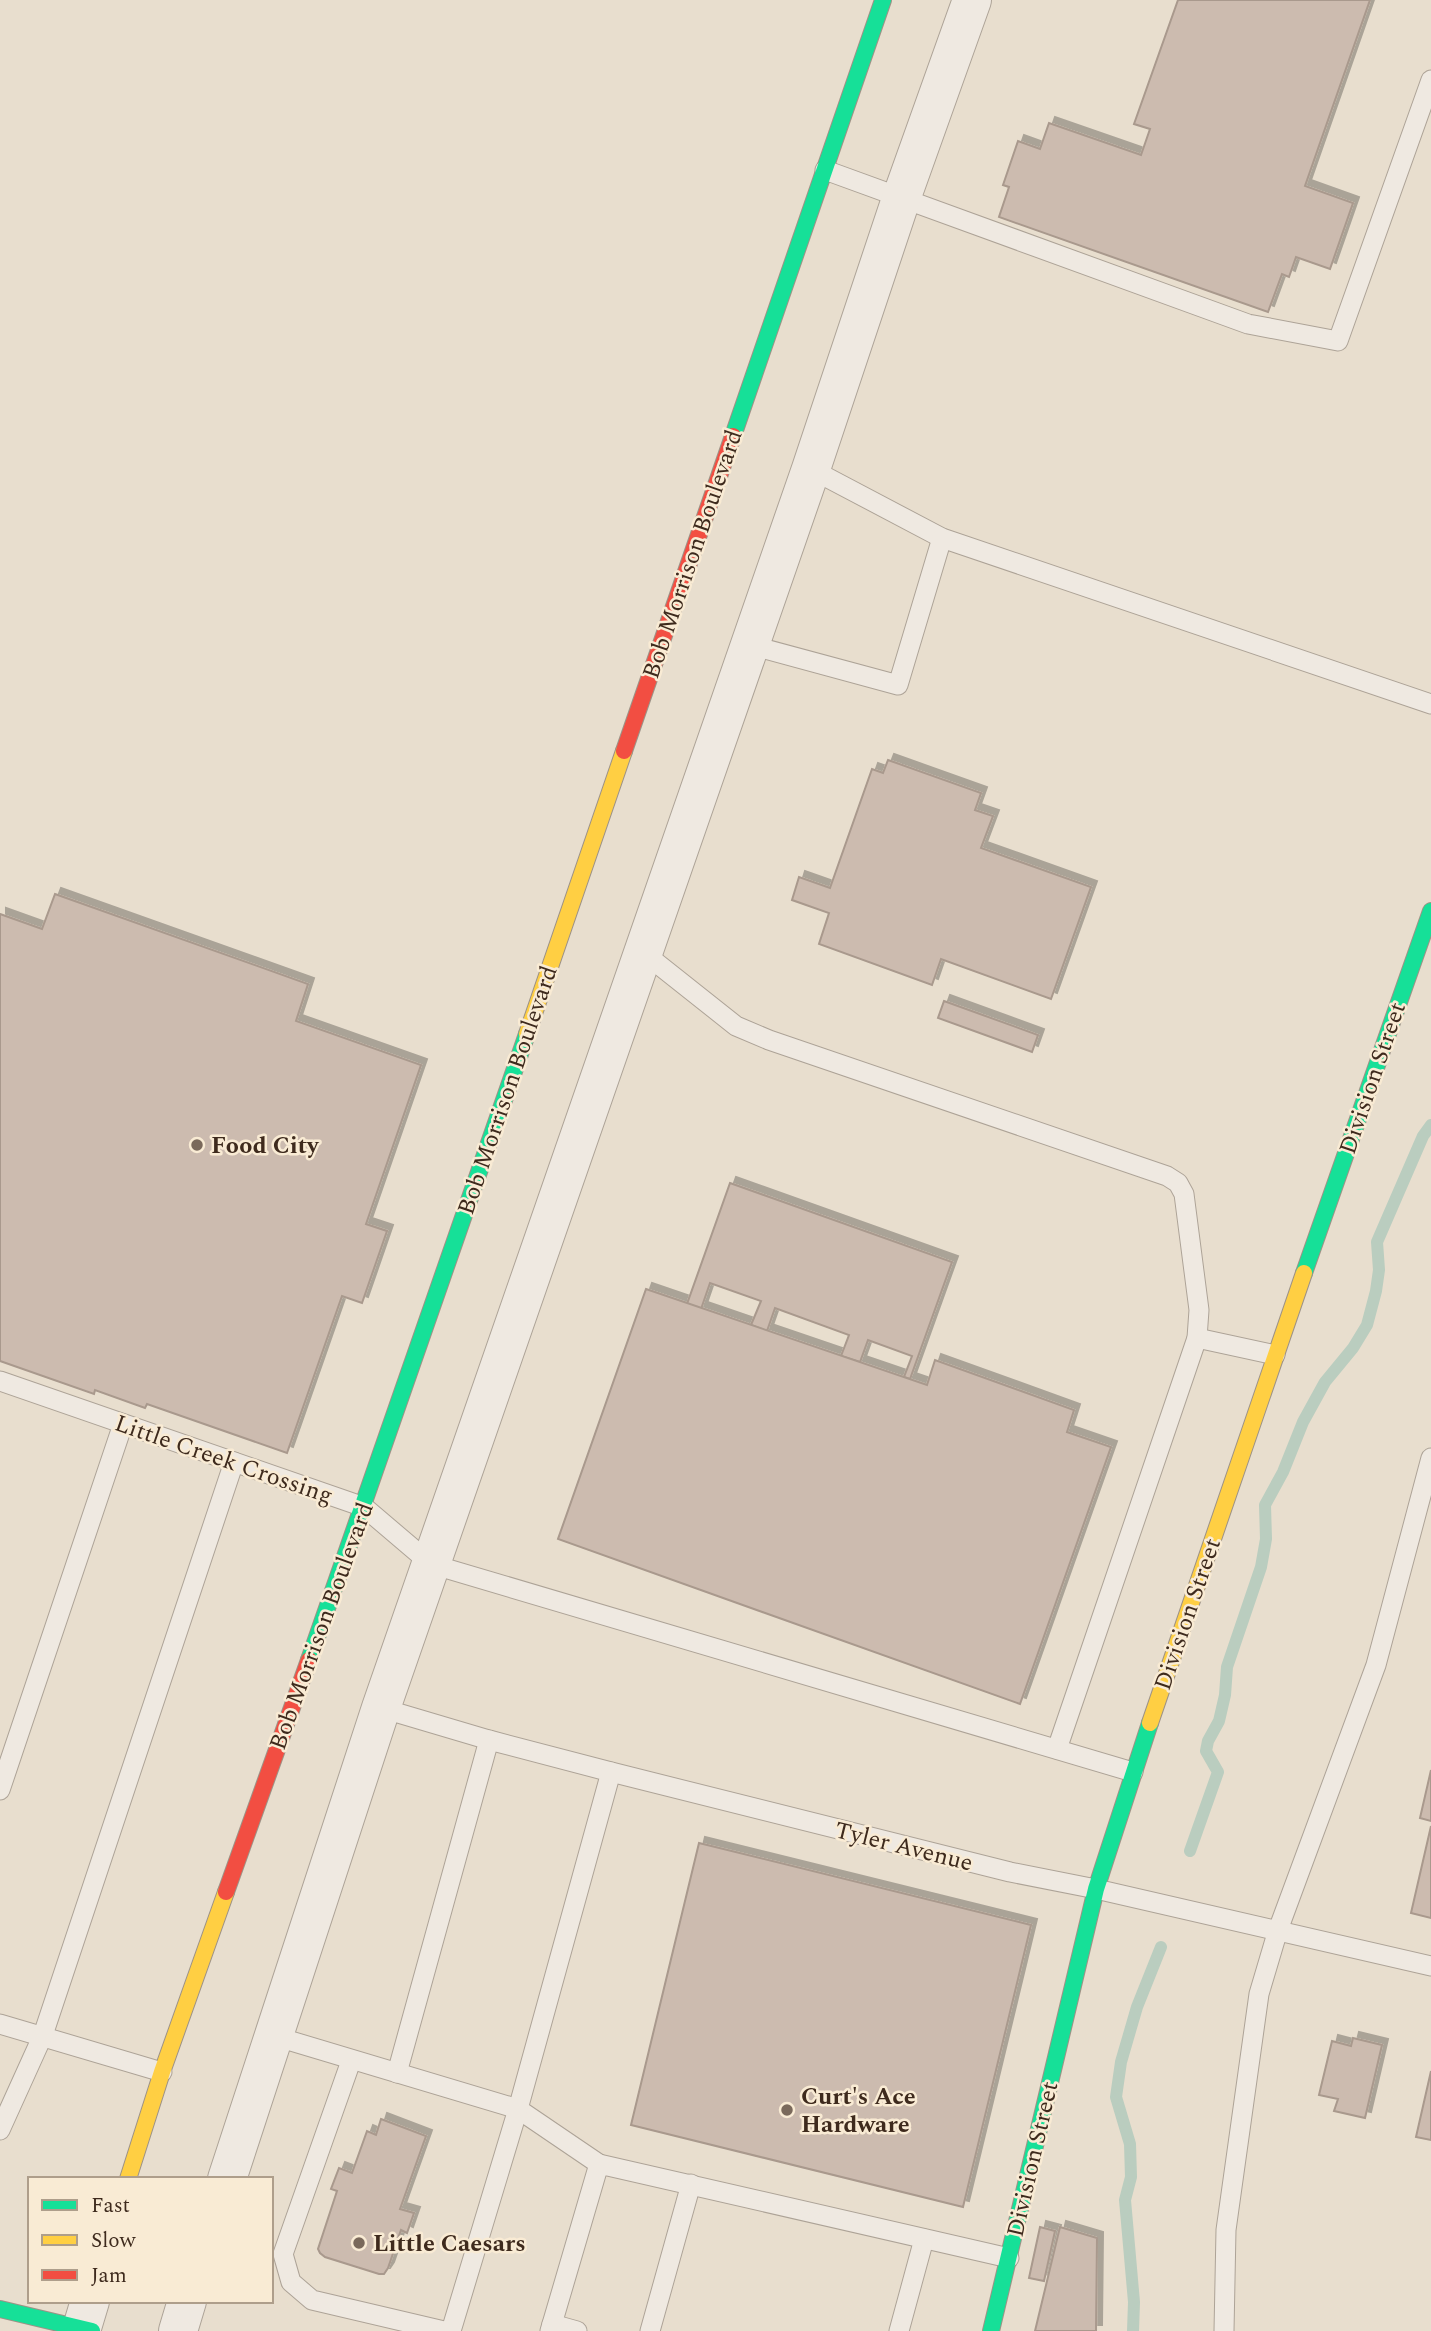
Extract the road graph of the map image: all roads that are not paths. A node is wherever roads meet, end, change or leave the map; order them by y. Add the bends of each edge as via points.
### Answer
1 (883, 0) edge
2 (972, 0) edge
3 (1431, 80) edge
4 (825, 170) junction
5 (901, 200) junction
6 (811, 469) junction
7 (942, 538) junction
8 (750, 645) junction
9 (1431, 704) edge
10 (1431, 911) edge
11 (644, 953) junction
12 (1197, 1338) junction
13 (1275, 1355) junction
14 (2, 1389) edge
15 (123, 1424) junction
16 (1431, 1458) edge
17 (234, 1462) junction
18 (364, 1507) junction
19 (431, 1564) junction
20 (381, 1708) junction
21 (489, 1740) junction
22 (1057, 1749) junction
23 (611, 1772) junction
24 (1133, 1772) junction
25 (0, 1790) edge
26 (1096, 1889) junction
27 (1278, 1930) junction
28 (1431, 1966) edge
29 (0, 2024) edge
30 (43, 2035) junction
31 (274, 2036) junction
32 (351, 2060) junction
33 (162, 2072) junction
34 (397, 2073) junction
35 (518, 2109) junction
36 (0, 2130) edge
37 (599, 2164) junction
38 (129, 2177) edge
39 (228, 2177) edge
40 (691, 2184) junction
41 (924, 2239) junction
42 (1009, 2258) junction
43 (186, 2303) edge
44 (0, 2309) edge
45 (86, 2323) edge
46 (551, 2328) edge
47 (178, 2331) edge
48 (444, 2331) edge
49 (451, 2331) edge
50 (577, 2331) edge
51 (650, 2331) edge
52 (899, 2331) edge
53 (991, 2331) edge
54 (1224, 2331) edge

1 - 4 street, Bob Morrison Boulevard
2 - 5 street
3 - 5 lane via 1338,341 1248,324
4 - 5 lane
4 - 18 street, Bob Morrison Boulevard
5 - 6 street
6 - 7 lane
6 - 8 street
7 - 8 lane via 898,685
7 - 9 lane
8 - 11 street
10 - 13 street, Division Street
11 - 12 lane via 736,1026 1178,1183 1184,1194 1199,1310
11 - 19 street
12 - 13 lane
12 - 22 lane
13 - 24 street, Division Street
14 - 15 lane, Little Creek Crossing
15 - 17 lane, Little Creek Crossing
15 - 25 lane
16 - 27 lane via 1377,1665
17 - 18 lane, Little Creek Crossing
17 - 30 lane
18 - 19 lane, Little Creek Crossing
18 - 33 street, Bob Morrison Boulevard
19 - 20 street
19 - 22 lane
20 - 21 lane, Tyler Avenue
20 - 31 street
21 - 23 lane, Tyler Avenue
21 - 34 lane
22 - 24 lane
23 - 26 lane, Tyler Avenue via 1010,1872
23 - 35 lane
24 - 26 street, Division Street
26 - 27 lane, Tyler Avenue
26 - 42 street, Division Street
27 - 28 lane, Tyler Avenue
27 - 54 lane via 1259,1994 1226,2230
29 - 30 lane
30 - 33 lane
30 - 36 lane
31 - 32 lane
31 - 39 street
32 - 34 lane
32 - 48 lane via 283,2254 291,2283 312,2300
33 - 38 street, Bob Morrison Boulevard
34 - 35 lane
35 - 37 lane
35 - 49 lane
37 - 40 lane
37 - 46 lane
40 - 41 lane
40 - 51 lane
41 - 42 lane
41 - 52 lane
42 - 53 street, Division Street
43 - 47 street
44 - 45 street
46 - 50 lane

